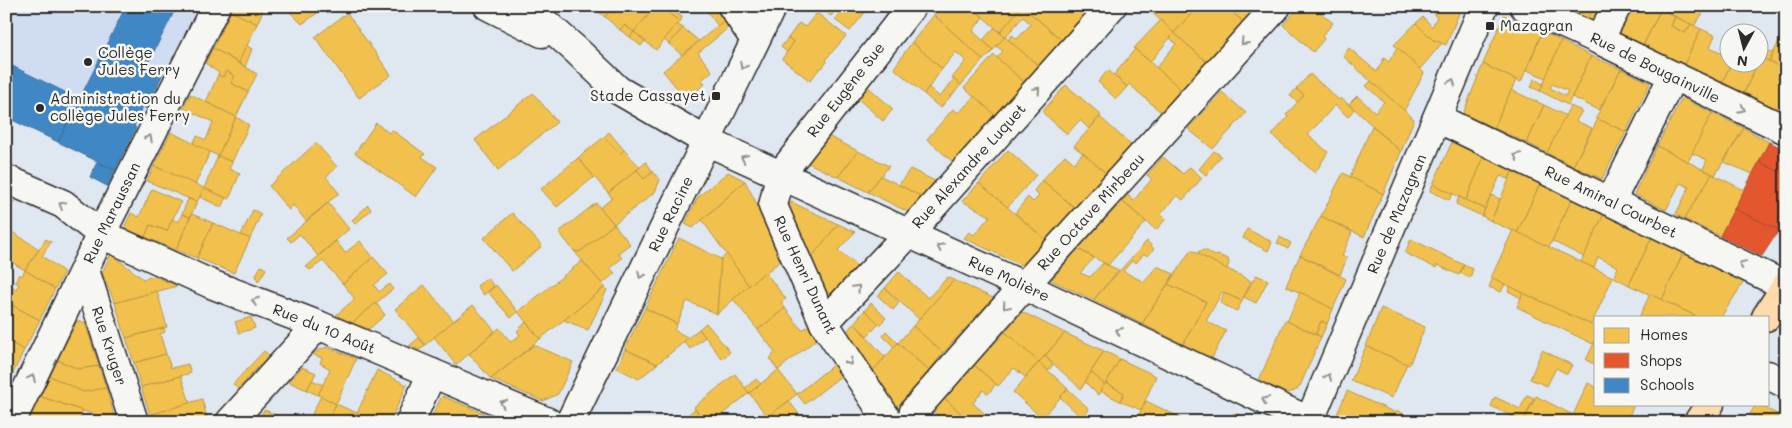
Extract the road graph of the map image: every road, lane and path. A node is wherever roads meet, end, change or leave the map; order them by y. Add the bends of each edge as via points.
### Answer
1 (216, 6) edge
2 (488, 6) edge
3 (526, 6) edge
4 (732, 6) edge
5 (772, 6) edge
6 (912, 6) edge
7 (1112, 6) edge
8 (1277, 6) edge
9 (1484, 6) edge
10 (1524, 6) edge
11 (1617, 6) edge
12 (756, 40) junction
13 (1600, 40) junction
14 (577, 51) junction
15 (1673, 76) junction
16 (1437, 118) junction
17 (1786, 130) edge
18 (706, 141) junction
19 (780, 175) junction
20 (6, 179) edge
21 (1611, 202) junction
22 (909, 232) junction
23 (101, 234) junction
24 (84, 270) junction
25 (1024, 286) junction
26 (1786, 286) edge
27 (1767, 316) edge
28 (824, 324) junction
29 (318, 325) junction
30 (432, 373) junction
31 (1770, 376) edge
32 (1786, 384) edge
33 (1709, 406) edge
34 (11, 422) edge
35 (134, 422) edge
36 (230, 422) edge
37 (410, 422) edge
38 (548, 422) edge
39 (570, 422) edge
40 (888, 422) edge
41 (911, 422) edge
42 (1309, 422) edge
43 (1698, 422) edge

23 -> 1 street, Rue Maraussan
2 - 14 street
3 - 14 street
4 - 12 street
5 - 12 street, Rue Racine
6 - 19 street, Rue Eugène Sue
22 -> 7 street, Rue Alexandre Luquet
8 -> 25 street, Rue Octave Mirbeau
16 -> 9 street, Rue de Mazagran
10 - 13 street, Rue de Bougainville
11 - 13 street
12 -> 18 street, Rue Racine
13 - 15 street, Rue de Bougainville
14 - 18 street, Rue Molière via 618,90
15 -> 17 street, Rue de Bougainville
15 - 21 street
21 -> 16 street, Rue Amiral Courbet
42 -> 16 street, Rue de Mazagran
19 -> 18 street, Rue Molière
18 -> 39 street, Rue Racine
19 - 22 street, Rue Molière
19 - 28 street, Rue Henri Dunant via 773,206
23 -> 20 street, Rue du 10 Août via 63,204
26 -> 21 street, Rue Amiral Courbet
25 -> 22 street, Rue Molière
28 -> 22 street, Rue Alexandre Luquet
23 - 24 street, Rue Maraussan
29 -> 23 street, Rue du 10 Août via 211,284
34 -> 24 street, Rue Maraussan
24 - 35 street, Rue Kruger
25 -> 41 street, Rue Octave Mirbeau via 914,411
42 -> 25 street, Rue Molière
26 - 27 main road
28 -> 40 street, Rue Henri Dunant
29 - 30 street, Rue du 10 Août
29 - 36 street
30 - 37 street
38 -> 30 street, Rue du 10 Août
31 - 32 street
33 - 43 main road

